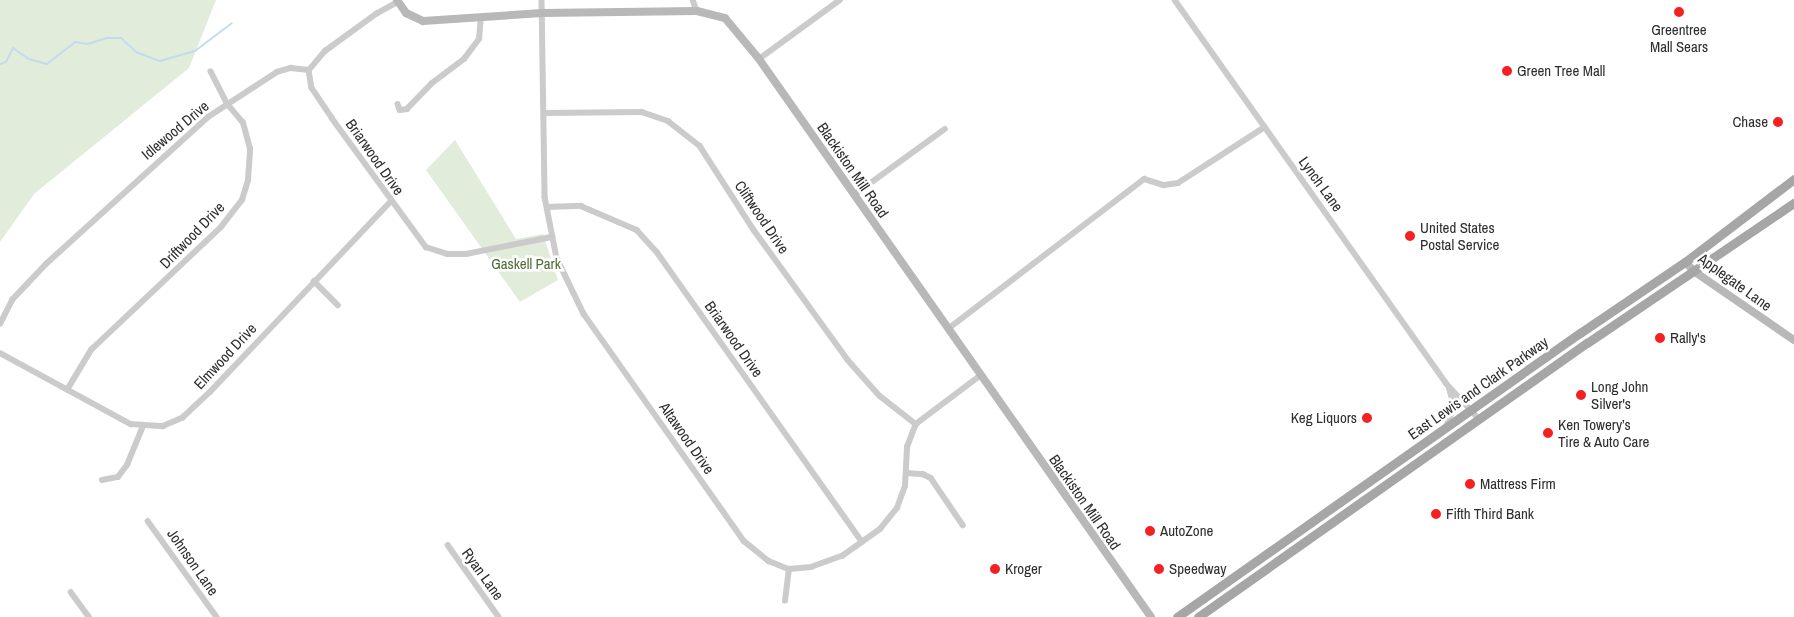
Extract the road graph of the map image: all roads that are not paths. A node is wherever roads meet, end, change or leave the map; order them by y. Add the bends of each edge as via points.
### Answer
1 (542, 0) edge
2 (693, 0) edge
3 (840, 0) edge
4 (1175, 0) edge
5 (397, 1) edge
6 (697, 12) junction
7 (542, 13) junction
8 (481, 18) junction
9 (758, 59) junction
10 (309, 70) junction
11 (211, 72) dead end
12 (227, 104) junction
13 (398, 104) dead end
14 (544, 113) junction
15 (1265, 127) junction
16 (945, 129) dead end
17 (1794, 180) edge
18 (854, 195) junction
19 (391, 201) junction
20 (1794, 203) edge
21 (547, 207) junction
22 (552, 237) junction
23 (1685, 262) junction
24 (1695, 272) junction
25 (314, 281) junction
26 (338, 305) dead end
27 (0, 324) edge
28 (948, 329) junction
29 (1794, 340) edge
30 (0, 353) edge
31 (981, 375) junction
32 (1446, 383) junction
33 (67, 390) junction
34 (1471, 410) junction
35 (1480, 420) junction
36 (916, 424) junction
37 (143, 426) junction
38 (1443, 430) junction
39 (906, 473) junction
40 (102, 480) dead end
41 (148, 521) dead end
42 (962, 525) dead end
43 (862, 542) junction
44 (448, 546) dead end
45 (788, 569) junction
46 (70, 592) dead end
47 (785, 601) dead end
48 (89, 617) edge
49 (217, 617) edge
50 (499, 617) edge
51 (1151, 617) edge
52 (1177, 617) edge
53 (1198, 617) edge

1 - 7 street, Altawood Drive
2 - 6 street
3 - 9 street
4 - 15 street, Lynch Lane
5 - 8 main road, Blackiston Mill Road via 406,13 423,21
5 - 10 street via 325,51
6 - 7 main road, Blackiston Mill Road
6 - 9 main road, Blackiston Mill Road via 725,18
7 - 8 main road, Blackiston Mill Road
7 - 14 street, Altawood Drive
8 - 13 street via 479,39 464,59 431,84 407,109 400,110
9 - 18 main road, Blackiston Mill Road
10 - 12 street, Idlewood Drive via 291,68 277,72
10 - 19 street, Briarwood Drive via 312,88
11 - 12 street, Driftwood Drive
12 - 27 street, Idlewood Drive via 176,144 46,264 12,300
12 - 33 street, Driftwood Drive via 243,123 250,149 248,180 242,200 221,227 92,350
14 - 21 street, Altawood Drive
14 - 36 street, Cliftwood Drive via 642,112 668,121 700,146 754,230 848,360 880,396
15 - 28 street via 1178,183 1164,185 1144,179
15 - 32 street, Lynch Lane
16 - 18 street
17 - 23 main road, East Lewis and Clark Parkway
18 - 28 main road, Blackiston Mill Road
19 - 22 street, Briarwood Drive via 426,247 447,254 482,252
19 - 25 street, Elmwood Drive
20 - 24 main road, East Lewis and Clark Parkway
21 - 22 street, Altawood Drive
21 - 43 street, Briarwood Drive via 582,206 637,230 657,252
22 - 45 street, Altawood Drive via 569,287 584,314 744,541 769,561
23 - 24 main road, Applegate Lane
23 - 34 main road, East Lewis and Clark Parkway
24 - 29 main road, Applegate Lane
24 - 35 main road, East Lewis and Clark Parkway
25 - 26 street
25 - 37 street, Elmwood Drive via 182,418 163,426
28 - 31 main road, Blackiston Mill Road
30 - 33 street, Elmwood Drive
31 - 36 street
31 - 51 main road, Blackiston Mill Road
32 - 34 street, Lynch Lane
32 - 38 street, Lynch Lane via 1454,406
33 - 37 street, Elmwood Drive via 102,410
34 - 35 street, Lynch Lane
34 - 38 main road, East Lewis and Clark Parkway
35 - 53 main road, East Lewis and Clark Parkway
36 - 39 street via 907,447
37 - 40 street via 127,465 118,477
38 - 52 main road, East Lewis and Clark Parkway
39 - 42 street via 931,478
39 - 43 street via 897,508 880,529
41 - 49 street, Johnson Lane
43 - 45 street via 835,561
44 - 50 street, Ryan Lane
45 - 47 street
46 - 48 street

